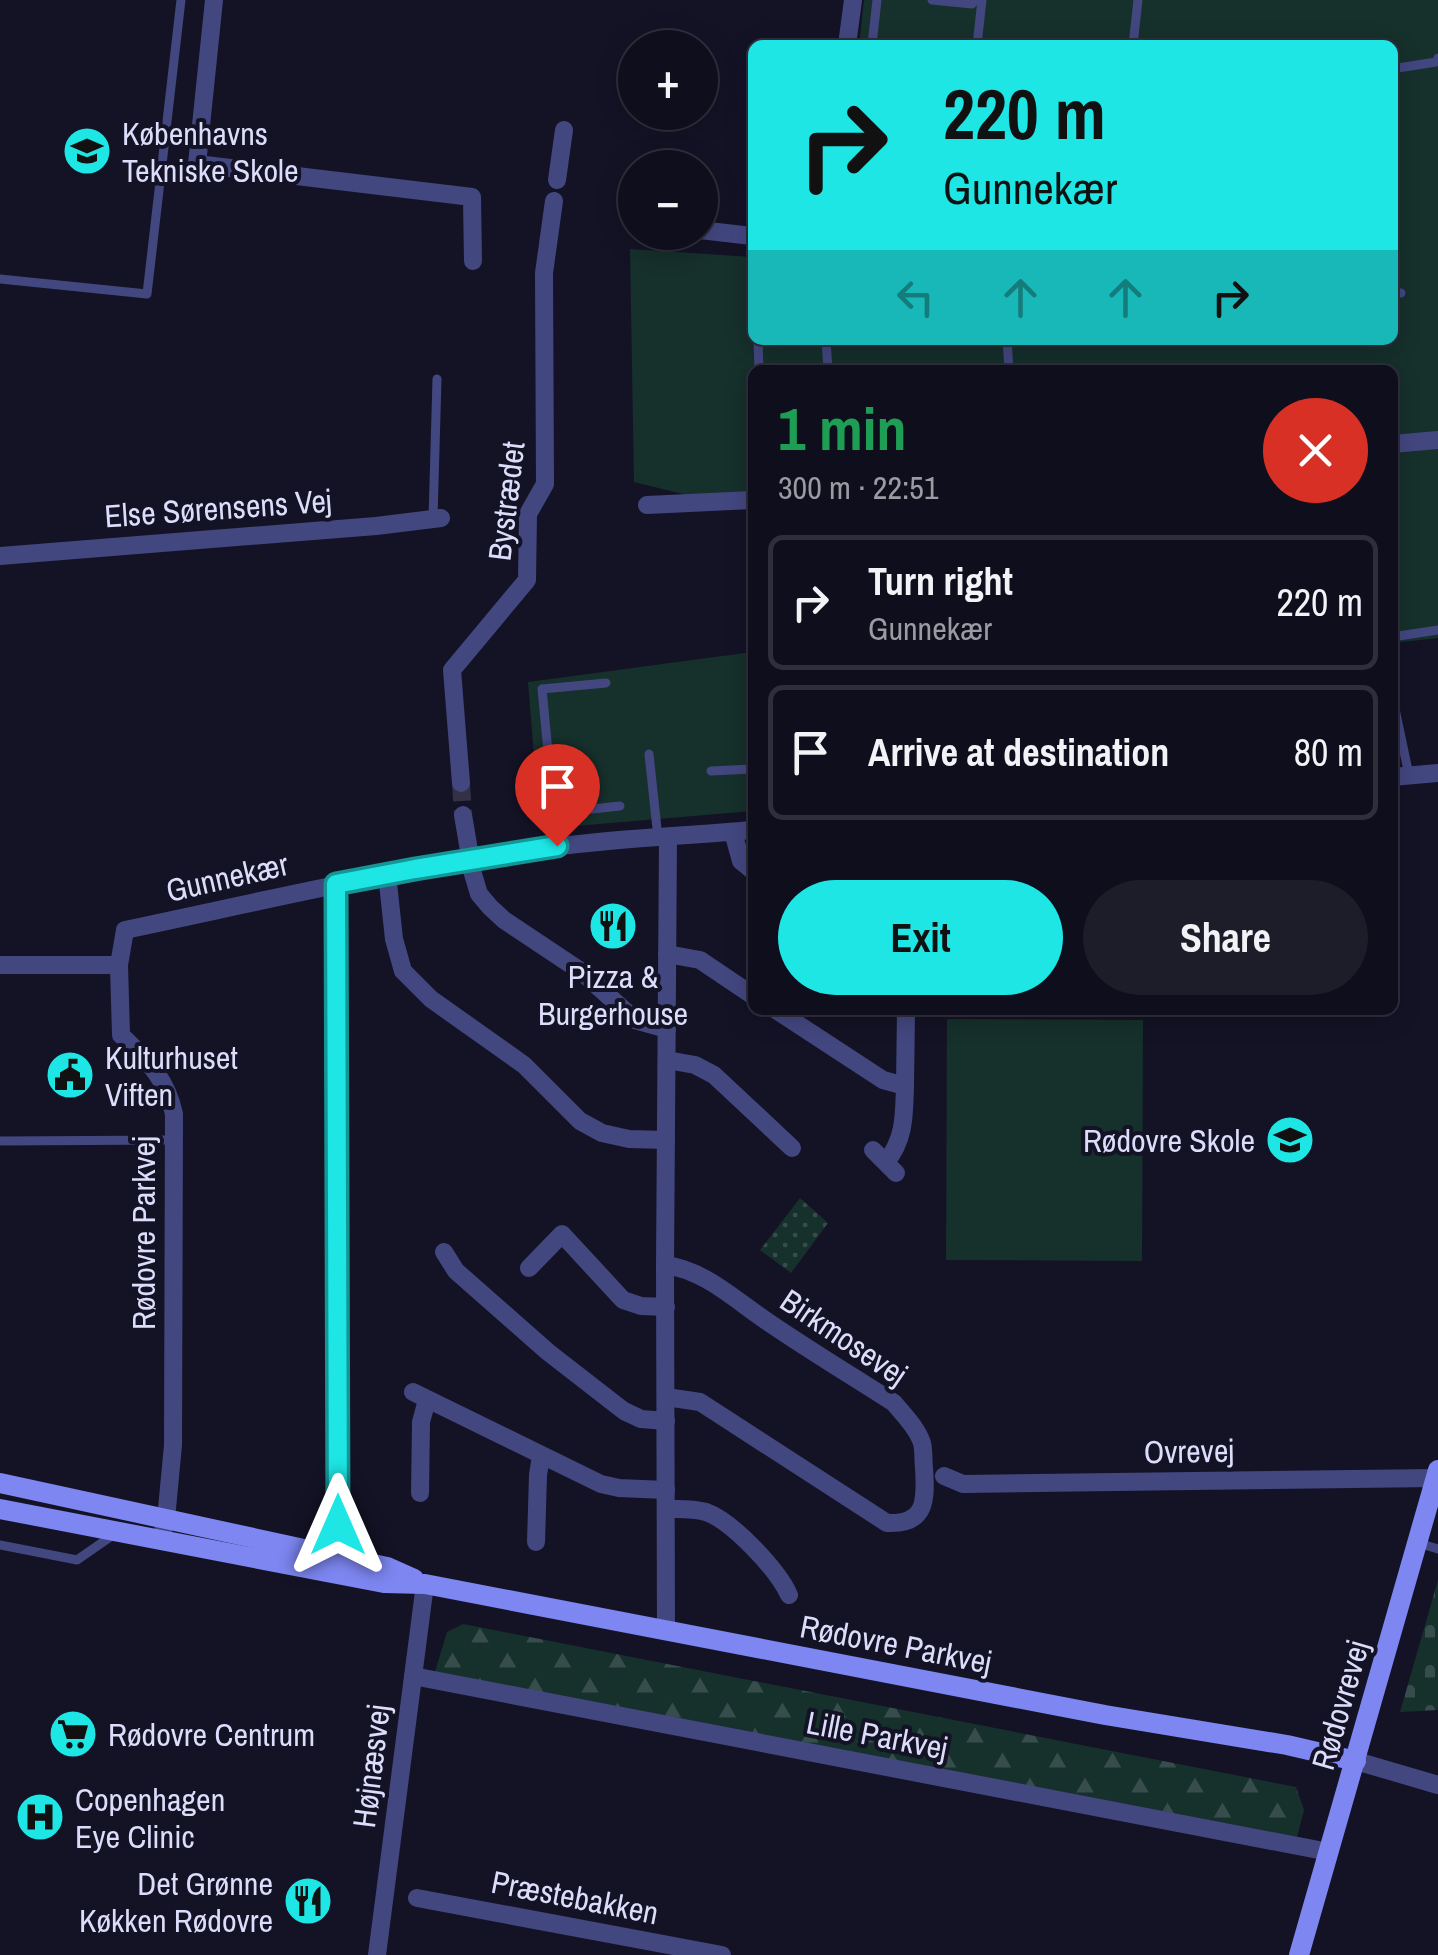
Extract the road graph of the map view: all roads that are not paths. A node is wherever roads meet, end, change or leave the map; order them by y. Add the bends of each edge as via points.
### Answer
1 (182, 0) edge
2 (214, 0) edge
3 (853, 0) edge
4 (877, 0) edge
5 (932, 0) edge
6 (979, 0) edge
7 (1138, 0) edge
8 (848, 40) edge
9 (873, 40) edge
10 (977, 40) edge
11 (1134, 40) edge
12 (1438, 58) edge
13 (1398, 68) dead end
14 (564, 130) dead end
15 (558, 180) dead end
16 (554, 201) dead end
17 (718, 232) edge
18 (748, 236) edge
19 (473, 261) dead end
20 (0, 278) edge
21 (437, 379) dead end
22 (1438, 440) edge
23 (1398, 443) edge
24 (748, 500) edge
25 (647, 505) dead end
26 (437, 518) joint
27 (0, 556) edge
28 (1438, 630) edge
29 (1398, 637) edge
30 (606, 683) dead end
31 (1398, 749) edge
32 (649, 754) dead end
33 (748, 769) edge
34 (711, 771) dead end
35 (1438, 773) edge
36 (1401, 776) edge
37 (460, 783) tunnel mouth
38 (620, 806) dead end
39 (554, 813) junction
40 (463, 815) tunnel mouth
41 (743, 831) edge
42 (663, 838) junction
43 (557, 846) junction
44 (470, 860) junction
45 (748, 867) edge
46 (388, 874) junction
47 (336, 884) junction
48 (667, 954) junction
49 (119, 965) junction
50 (0, 966) edge
51 (748, 992) edge
52 (784, 1015) edge
53 (906, 1020) edge
54 (667, 1029) junction
55 (666, 1060) junction
56 (905, 1086) junction
57 (174, 1140) junction
58 (666, 1140) junction
59 (0, 1141) edge
60 (792, 1148) dead end
61 (885, 1162) dead end
62 (444, 1252) dead end
63 (665, 1265) junction
64 (529, 1268) dead end
65 (666, 1308) junction
66 (666, 1397) junction
67 (666, 1421) junction
68 (540, 1456) junction
69 (1437, 1474) edge
70 (944, 1476) dead end
71 (0, 1484) edge
72 (420, 1493) dead end
73 (666, 1500) junction
74 (0, 1509) edge
75 (125, 1509) junction
76 (166, 1519) junction
77 (338, 1525) dead end
78 (119, 1530) junction
79 (161, 1540) junction
80 (536, 1542) dead end
81 (0, 1545) edge
82 (1428, 1546) edge
83 (424, 1584) junction
84 (790, 1594) dead end
85 (666, 1631) junction
86 (413, 1676) junction
87 (1356, 1761) junction
88 (1438, 1785) edge
89 (1329, 1852) junction
90 (417, 1898) dead end
91 (673, 1951) edge
92 (377, 1955) edge
93 (722, 1955) edge
94 (1299, 1955) edge

1 - 20 lane via 147,294
2 - 19 street via 197,164 472,198
3 - 8 street
4 - 9 lane
5 - 6 lane
6 - 10 lane
7 - 11 lane
12 - 13 lane
14 - 15 street
16 - 37 street, Bystrædet via 544,272 545,484 528,514 527,580 452,670
17 - 18 street
21 - 26 lane
22 - 23 street
24 - 25 street
26 - 27 street, Else Sørensens Vej
28 - 29 lane
30 - 39 lane via 542,689
31 - 36 lane
32 - 42 lane
33 - 34 lane
35 - 36 street
38 - 39 lane
39 - 43 lane
40 - 44 street
41 - 42 street, Gunnekær
41 - 45 street, Gunnekær via 741,861
42 - 43 street, Gunnekær
42 - 48 street
43 - 44 street, Gunnekær
44 - 46 street, Gunnekær
44 - 54 street via 480,894 504,920 582,972 635,1020
46 - 47 street, Gunnekær
46 - 58 street via 402,971 524,1065 580,1122 628,1139
47 - 49 street, Gunnekær via 125,930
47 - 77 street
48 - 51 street via 700,960
48 - 54 street
49 - 50 street
49 - 57 street, Rødovre Parkvej via 121,1036 169,1094
52 - 56 street via 882,1080
53 - 56 street
54 - 55 street
55 - 58 street
55 - 60 street via 714,1075
56 - 61 street via 902,1137
57 - 59 lane
57 - 76 street, Rødovre Parkvej via 173,1445
58 - 63 street
62 - 67 street via 456,1271 624,1411
63 - 65 street
63 - 66 street, Birkmosevej via 701,1276 894,1403 922,1444 924,1504 909,1520 887,1523 700,1402
64 - 65 street via 562,1234 624,1300
65 - 66 street
66 - 67 street
67 - 73 street
68 - 72 street via 420,1396
68 - 73 street via 601,1484
68 - 80 street
69 - 70 street, Ovrevej via 963,1484
69 - 82 street, Rødovrevej
71 - 75 street, Rødovre Parkvej
73 - 84 street via 728,1524
73 - 85 street
74 - 78 street, Rødovre Parkvej
75 - 76 street, Rødovre Parkvej
75 - 78 street
76 - 79 street, Rødovre Parkvej
76 - 83 street, Rødovre Parkvej via 386,1568
78 - 79 street, Rødovre Parkvej
78 - 81 lane via 77,1560
79 - 83 street, Rødovre Parkvej via 384,1583
82 - 87 street, Rødovrevej
83 - 85 street, Rødovre Parkvej
83 - 86 street, Højnæsvej
85 - 87 street, Rødovre Parkvej
86 - 89 street, Lille Parkvej
86 - 92 street, Højnæsvej
87 - 88 street
87 - 89 street, Rødovrevej
89 - 94 street, Rødovrevej
90 - 91 street, Præstebakken
91 - 93 street, Præstebakken

